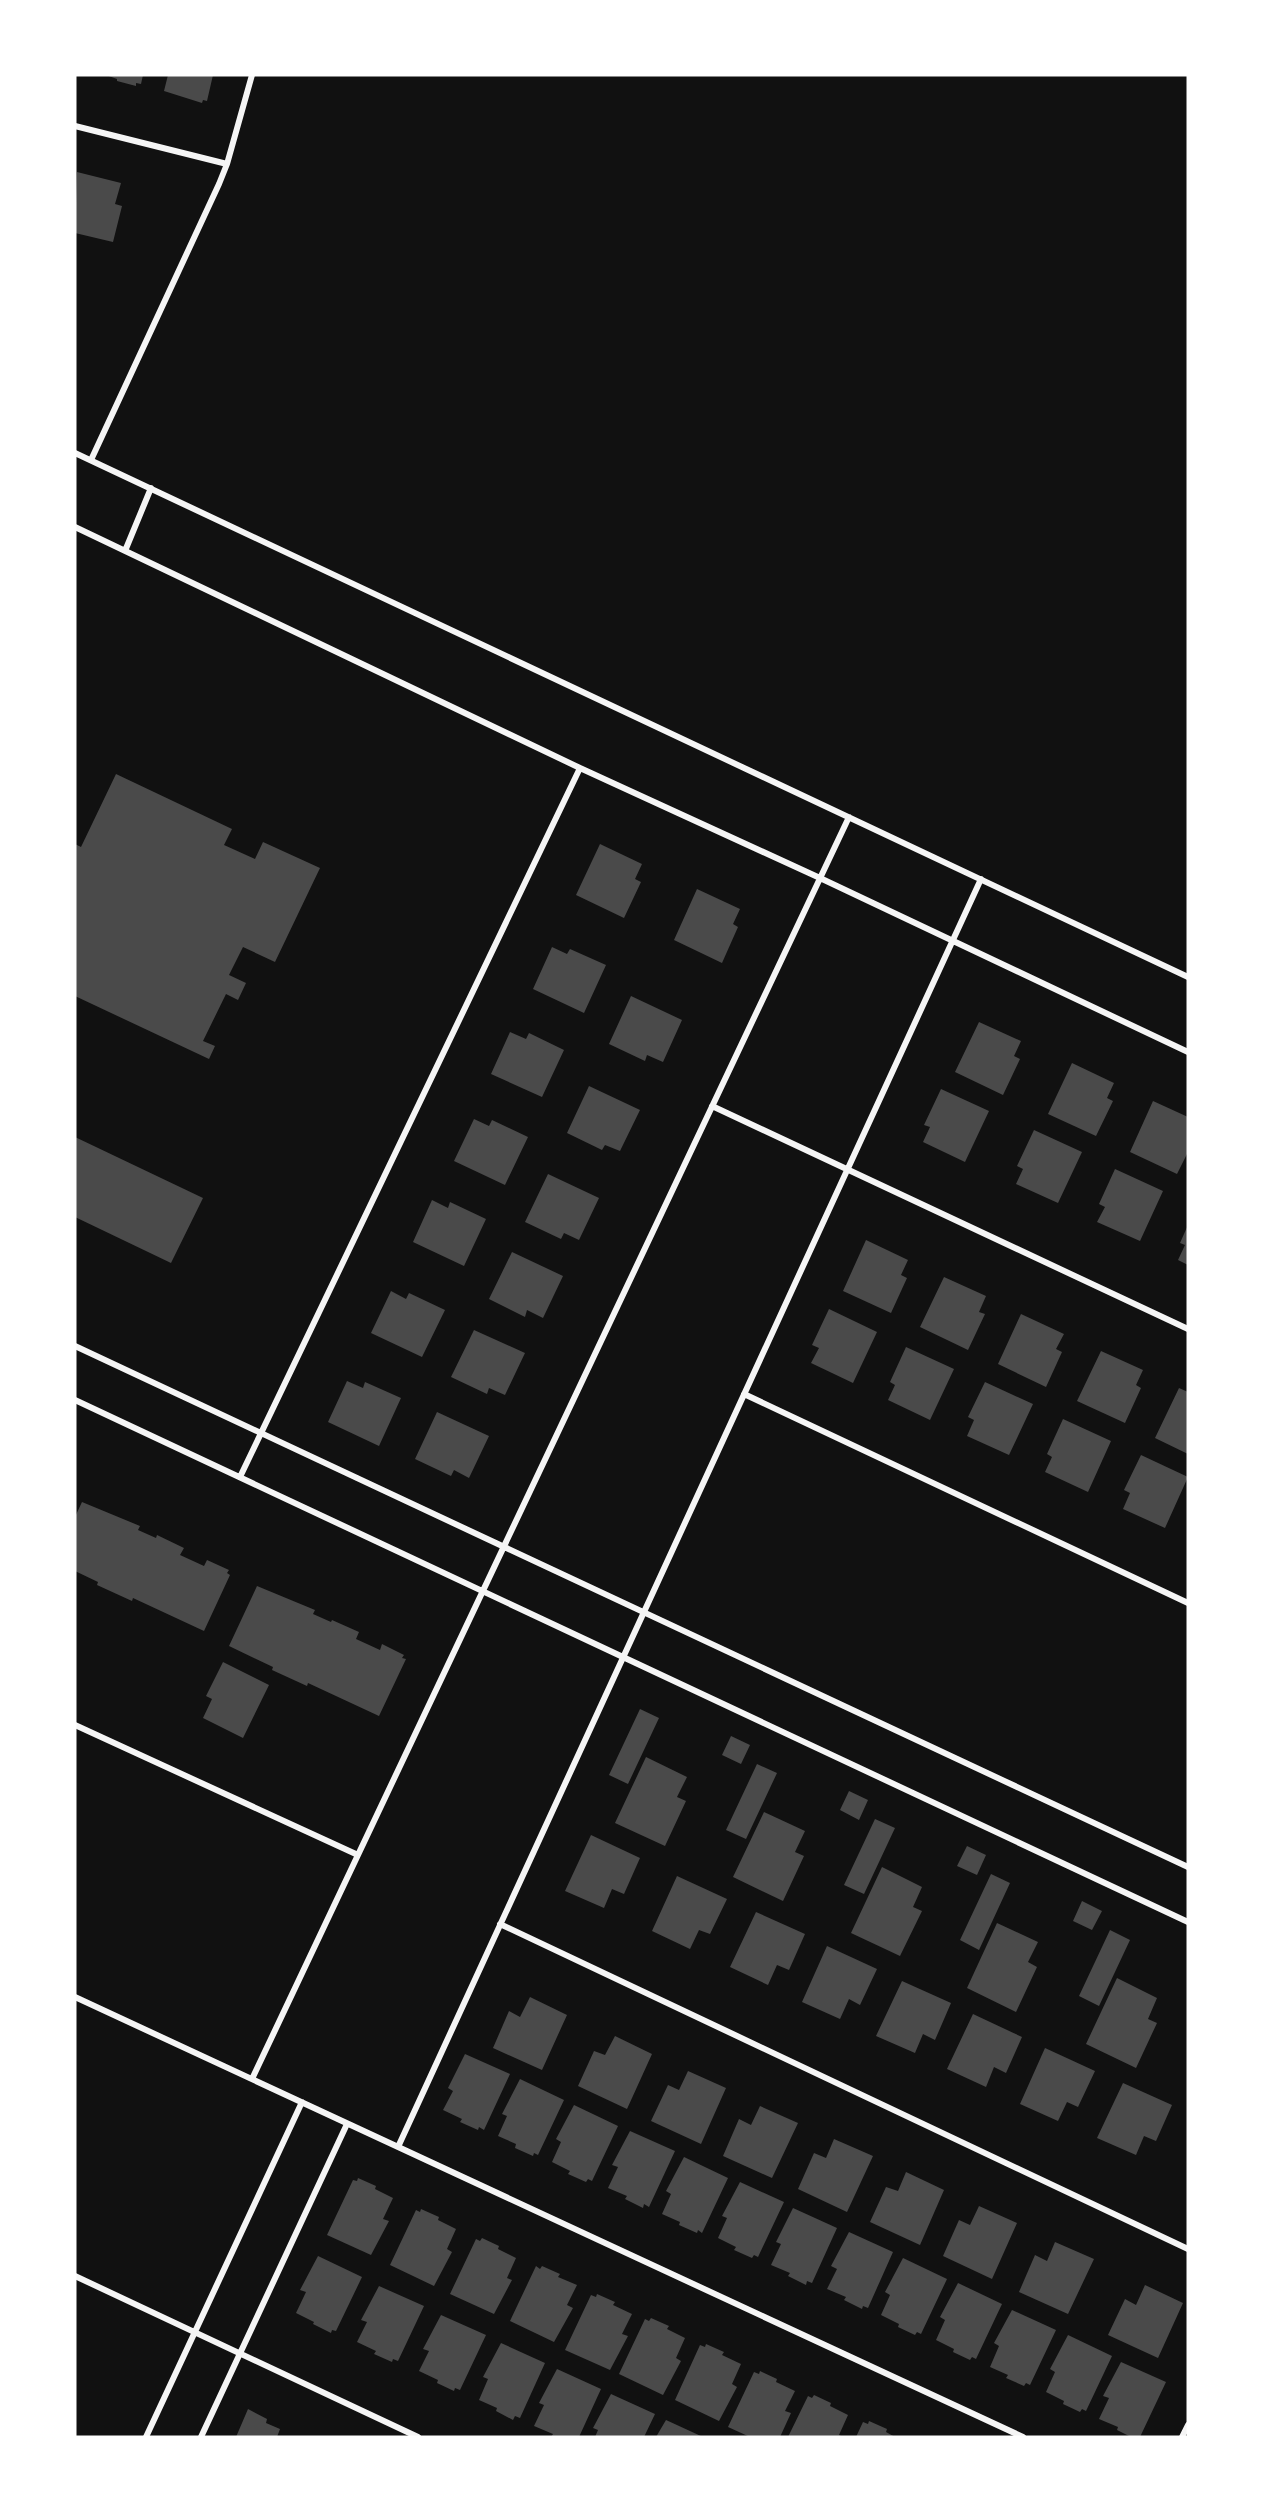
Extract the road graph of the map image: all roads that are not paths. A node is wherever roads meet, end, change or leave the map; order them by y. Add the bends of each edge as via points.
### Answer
1 (252, 75) edge
2 (75, 126) edge
3 (227, 164) junction
4 (75, 453) edge
5 (91, 460) junction
6 (151, 488) junction
7 (75, 528) edge
8 (125, 550) junction
9 (580, 768) junction
10 (849, 817) junction
11 (820, 878) junction
12 (981, 879) junction
13 (952, 940) junction
14 (1188, 976) edge
15 (1188, 1052) edge
16 (712, 1106) junction
17 (848, 1169) junction
18 (1188, 1329) edge
19 (75, 1346) edge
20 (744, 1394) junction
21 (75, 1400) edge
22 (262, 1433) junction
23 (240, 1477) junction
24 (504, 1547) junction
25 (483, 1591) junction
26 (1188, 1603) edge
27 (644, 1612) junction
28 (623, 1657) junction
29 (75, 1725) edge
30 (358, 1855) junction
31 (1188, 1867) edge
32 (1188, 1922) edge
33 (500, 1924) junction
34 (75, 1997) edge
35 (252, 2079) junction
36 (302, 2102) junction
37 (347, 2124) junction
38 (398, 2147) junction
39 (1188, 2249) edge
40 (75, 2276) edge
41 (195, 2332) junction
42 (240, 2353) junction
43 (1188, 2425) edge
44 (146, 2437) edge
45 (201, 2437) edge
46 (418, 2437) edge
47 (1023, 2437) edge
48 (1182, 2437) edge

1 - 3 street
2 - 3 street
3 - 5 street
4 - 5 street
5 - 6 street
6 - 8 street
6 - 10 street
7 - 8 street
8 - 9 street
9 - 11 street
9 - 22 street
10 - 11 street
10 - 12 street
11 - 13 street
11 - 16 street
12 - 13 street
12 - 14 street
13 - 15 street
13 - 17 street
16 - 17 street
16 - 24 street
17 - 18 street
17 - 20 street
19 - 22 street
20 - 26 street
20 - 27 street
21 - 23 street
22 - 23 street
22 - 24 street
23 - 25 street
24 - 25 street
24 - 27 street
25 - 28 street
25 - 30 street
27 - 28 street
27 - 31 street
28 - 32 street
28 - 33 street
29 - 30 street
30 - 35 street
33 - 38 street
33 - 39 street
34 - 35 street
35 - 36 street
36 - 37 street
36 - 41 street
37 - 38 street
37 - 42 street
38 - 47 street
40 - 41 street
41 - 42 street
41 - 44 street
42 - 45 street
42 - 46 street
43 - 48 street

